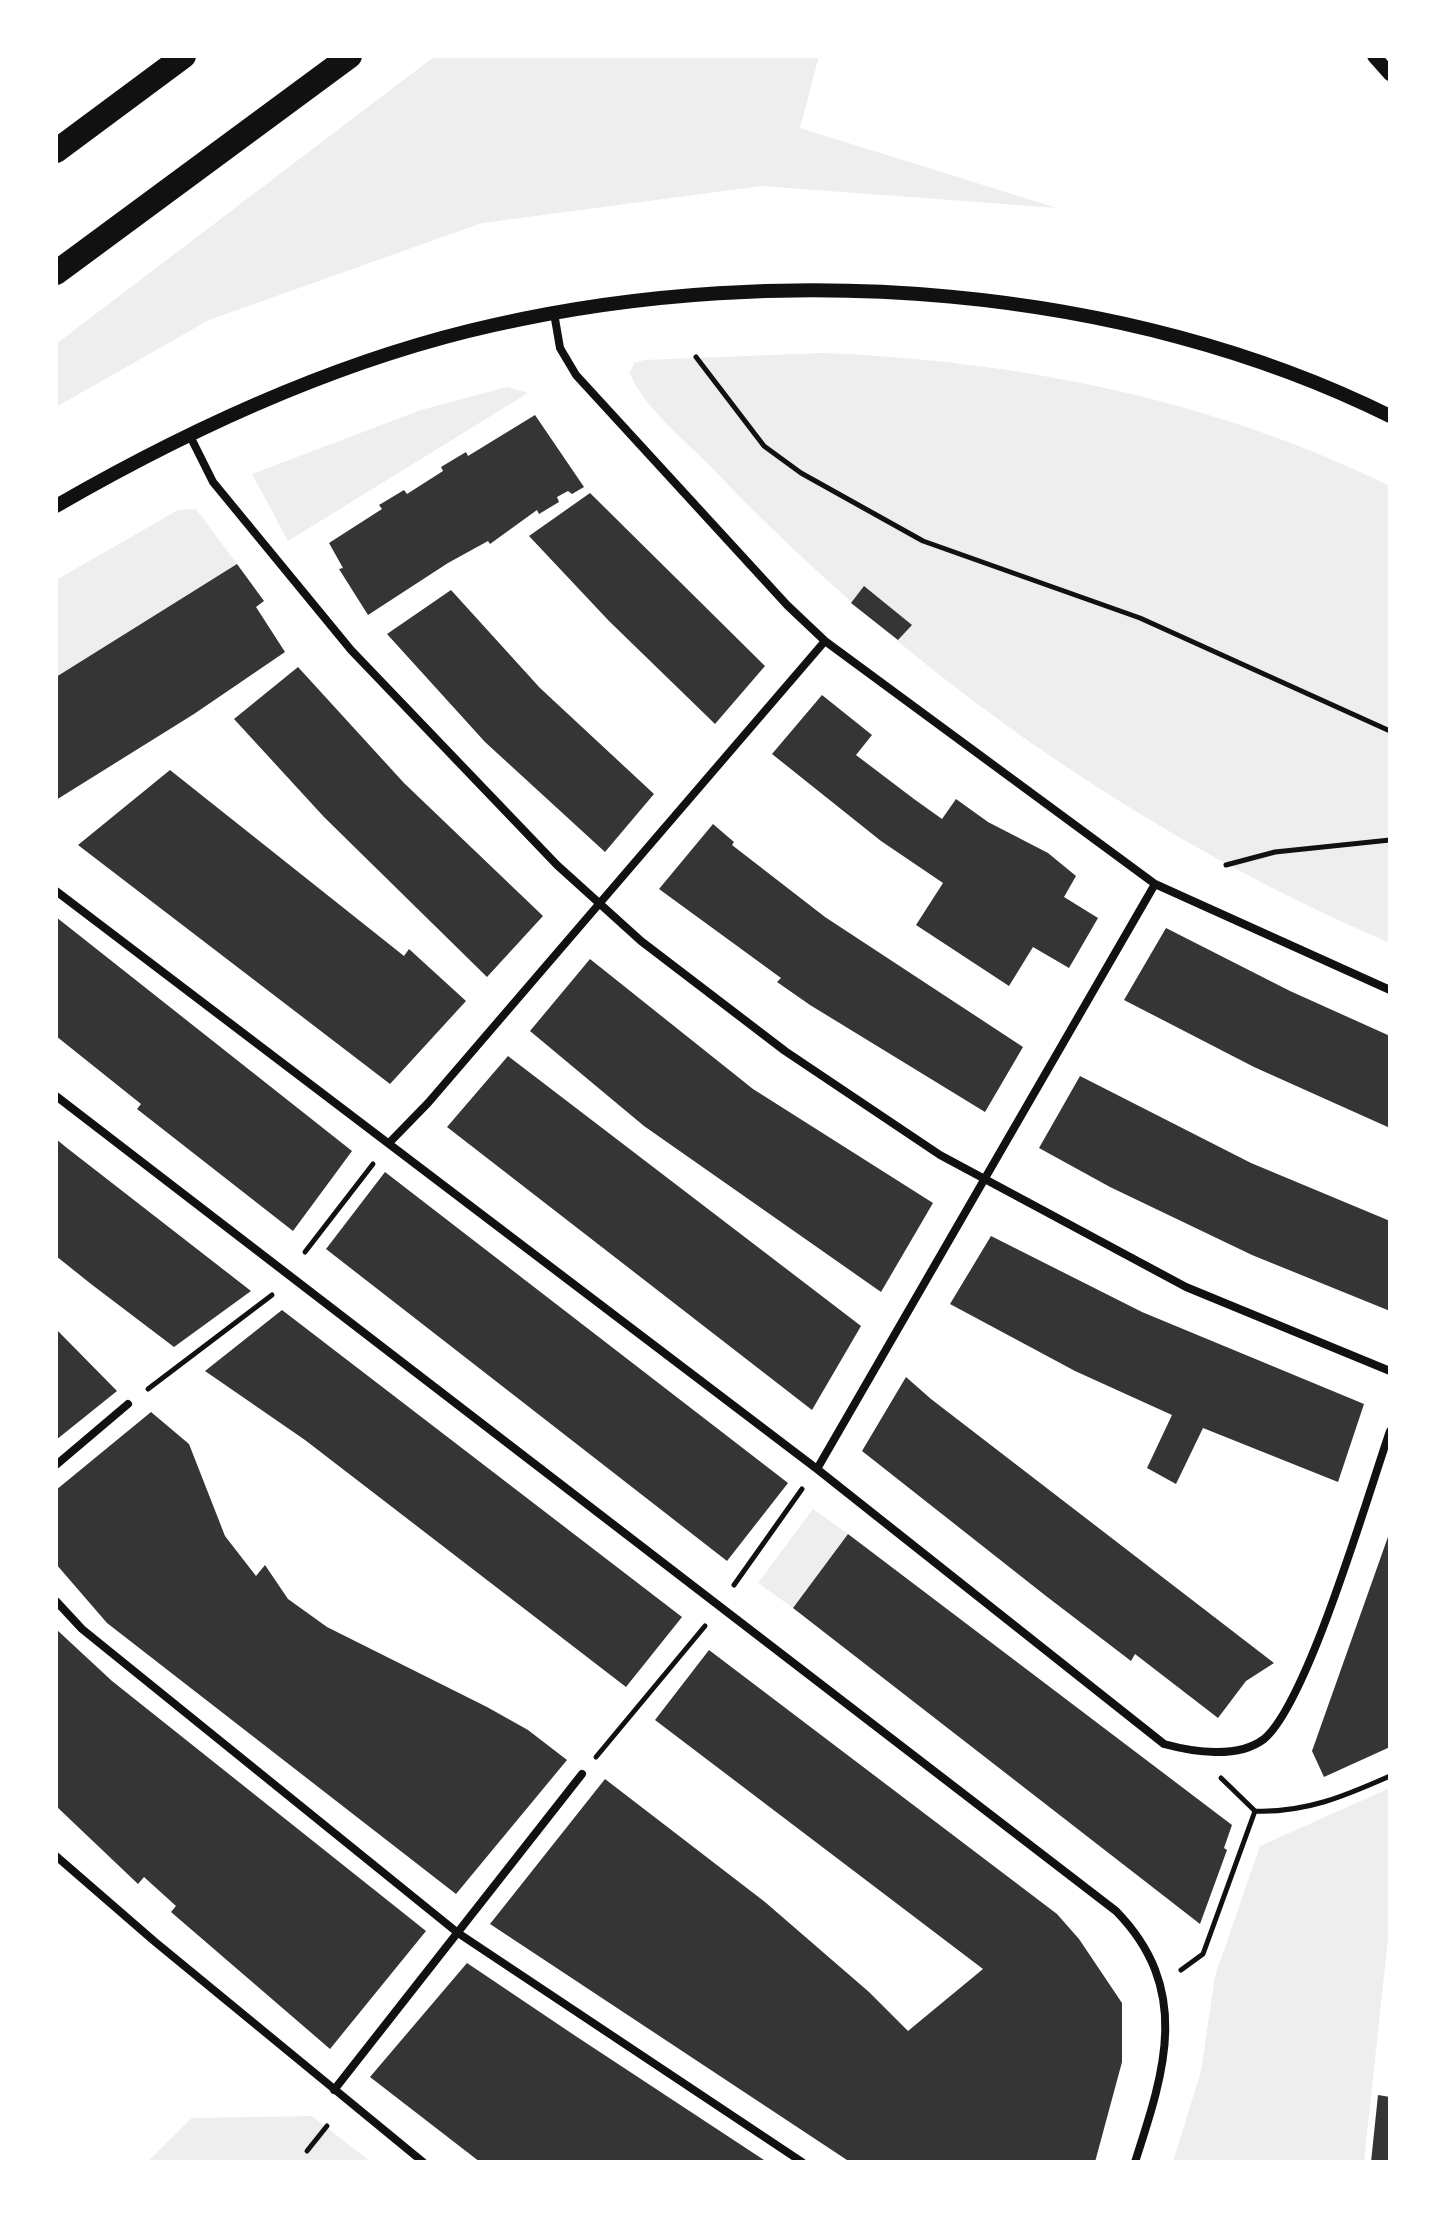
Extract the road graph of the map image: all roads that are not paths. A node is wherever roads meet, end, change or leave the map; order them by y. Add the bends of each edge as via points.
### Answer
1 (184, 56) edge
2 (350, 56) edge
3 (1374, 56) edge
4 (1390, 74) edge
5 (56, 151) edge
6 (56, 273) edge
7 (554, 312) junction
8 (1390, 416) edge
9 (190, 436) junction
10 (56, 506) edge
11 (825, 641) junction
12 (1155, 884) junction
13 (56, 891) edge
14 (600, 904) junction
15 (1390, 990) edge
16 (56, 1096) edge
17 (389, 1143) junction
18 (985, 1180) junction
19 (1390, 1371) edge
20 (128, 1404) road end
21 (1390, 1431) edge
22 (56, 1465) edge
23 (817, 1469) junction
24 (56, 1601) edge
25 (582, 1774) road end
26 (56, 1856) edge
27 (458, 1933) junction
28 (334, 2090) junction
29 (423, 2162) edge
30 (802, 2162) edge
31 (1135, 2162) edge

1 - 5 highway
2 - 6 highway
3 - 4 street
7 - 8 street via 649,300 837,289 1004,303 1215,348 1279,368
7 - 9 street via 411,347 306,383
7 - 11 street via 560,348 576,375
9 - 10 street
9 - 14 street via 213,482 351,650
11 - 12 street
11 - 14 street
12 - 15 street
12 - 18 street
13 - 17 street
14 - 17 street
14 - 18 street via 785,1051
16 - 31 street via 1116,1911 1138,1934 1160,1985 1168,2037 1155,2102
17 - 23 street
18 - 19 street via 1186,1287
18 - 23 street
20 - 22 street
21 - 23 street via 1307,1666 1264,1739 1239,1751 1164,1744
24 - 27 street via 82,1629
25 - 27 street
26 - 28 street
27 - 28 street
27 - 30 street
28 - 29 street

